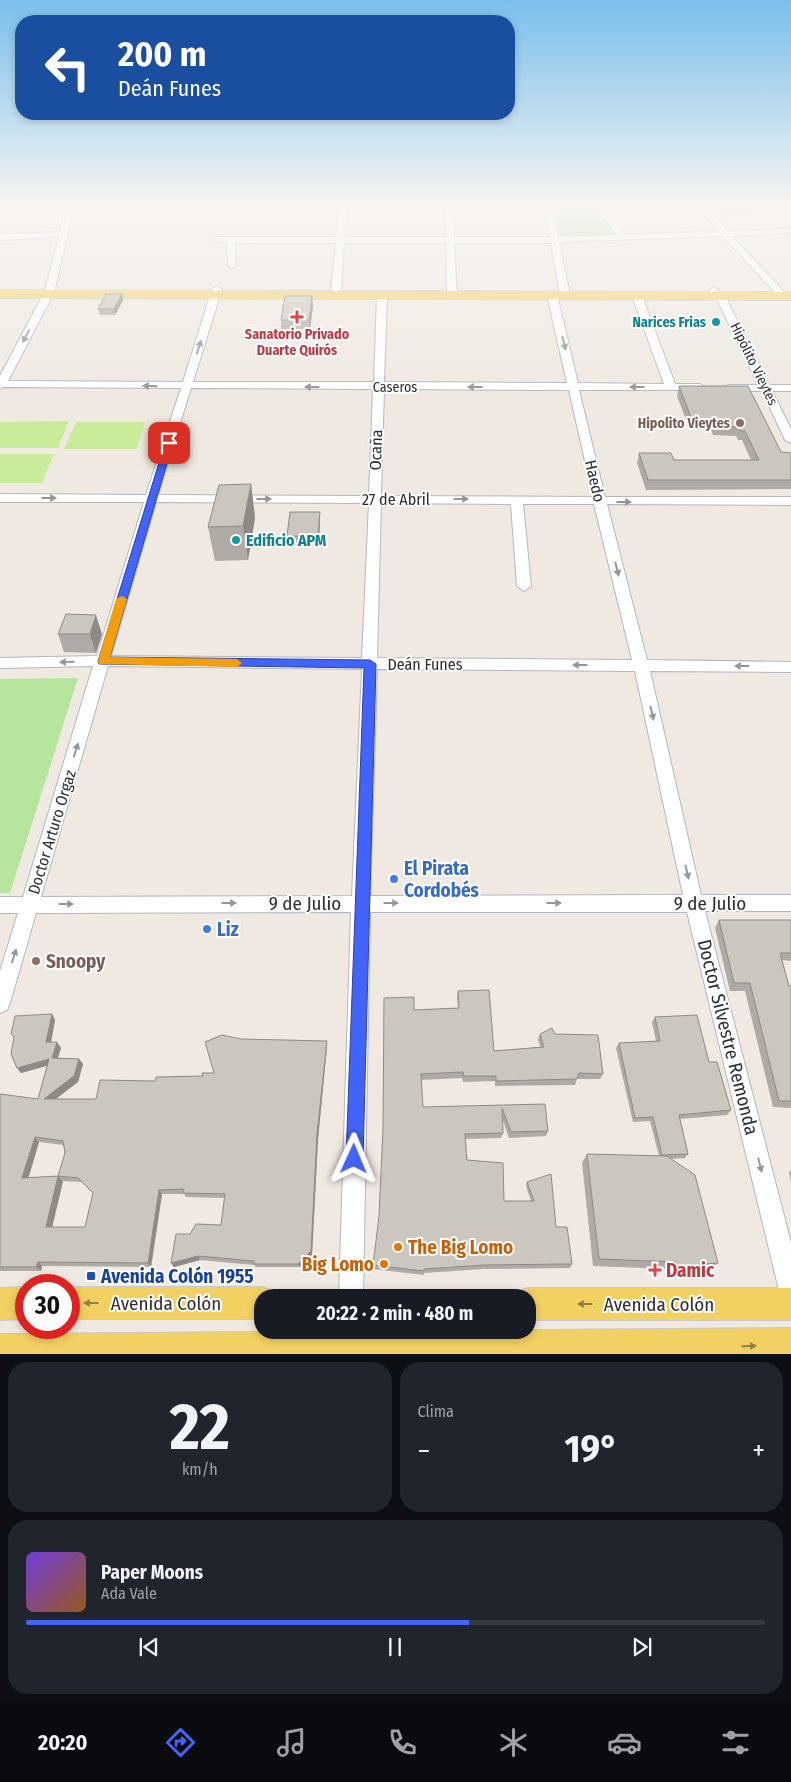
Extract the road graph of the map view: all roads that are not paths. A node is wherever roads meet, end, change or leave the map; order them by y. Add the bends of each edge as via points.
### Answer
1 (55, 270) edge
2 (338, 270) edge
3 (450, 270) edge
4 (556, 270) edge
5 (762, 270) edge
6 (0, 289) edge
7 (336, 289) junction
8 (50, 291) junction
9 (216, 292) junction
10 (451, 292) junction
11 (558, 293) junction
12 (717, 293) junction
13 (786, 293) edge
14 (0, 294) edge
15 (382, 295) junction
16 (637, 296) junction
17 (0, 385) edge
18 (187, 386) junction
19 (378, 387) junction
20 (671, 387) junction
21 (575, 388) junction
22 (766, 388) junction
23 (791, 388) edge
24 (791, 440) edge
25 (0, 498) edge
26 (374, 498) junction
27 (151, 499) junction
28 (517, 500) junction
29 (791, 501) edge
30 (600, 502) junction
31 (524, 586) dead end
32 (103, 661) junction
33 (0, 663) edge
34 (370, 664) junction
35 (642, 666) junction
36 (791, 666) edge
37 (361, 903) junction
38 (694, 903) junction
39 (791, 903) edge
40 (0, 905) edge
41 (30, 905) junction
42 (0, 1003) edge
43 (351, 1289) edge
44 (791, 1290) edge
45 (80, 1303) edge
46 (0, 1304) edge
47 (15, 1304) edge
48 (254, 1304) edge
49 (536, 1304) edge
50 (791, 1304) edge
51 (791, 1345) edge
52 (0, 1351) edge
53 (348, 1352) edge

1 - 8 street
2 - 7 street
3 - 10 street
4 - 11 street, Haedo
5 - 13 street
6 - 8 main road
7 - 9 main road
7 - 10 main road
8 - 9 main road
8 - 14 main road
8 -> 17 street
9 - 15 main road
18 -> 9 street, Doctor Arturo Orgaz
10 - 11 main road
10 - 15 main road
11 - 12 main road
11 - 16 main road
11 -> 21 street, Haedo
12 - 13 main road
12 - 16 main road
12 - 22 street, Hipólito Vieytes
15 - 19 street, Ocaña
16 - 20 street
18 -> 17 street, Caseros
19 -> 18 street, Caseros
18 - 27 street, Doctor Arturo Orgaz
21 -> 19 street, Caseros
19 - 26 street, Ocaña
20 -> 21 street, Caseros
20 - 22 street, Caseros
21 - 30 street, Haedo
22 - 23 street, Caseros
22 - 24 street, Hipólito Vieytes
25 -> 27 street, 27 de Abril
27 -> 26 street, 27 de Abril
26 -> 28 street, 27 de Abril
26 - 34 street, Ocaña
27 - 32 street, Doctor Arturo Orgaz
28 - 30 street, 27 de Abril
28 - 31 street
30 -> 29 street, 27 de Abril
30 -> 35 street, Haedo
32 -> 33 street, Deán Funes
32 - 34 street, Deán Funes
41 -> 32 street, Doctor Arturo Orgaz
35 -> 34 street, Deán Funes
34 - 37 street, Ocaña
36 -> 35 street, Deán Funes
35 -> 38 street, Doctor Silvestre Remonda
37 -> 38 street, 9 de Julio
41 -> 37 street, 9 de Julio
37 - 43 street, Ocaña
38 - 39 street, 9 de Julio
38 -> 44 street, Doctor Silvestre Remonda
40 - 41 street, 9 de Julio
42 -> 41 street, Doctor Arturo Orgaz
48 -> 45 main road, Avenida Colón
46 - 47 main road
50 -> 49 main road, Avenida Colón
53 -> 51 main road
52 - 53 main road

